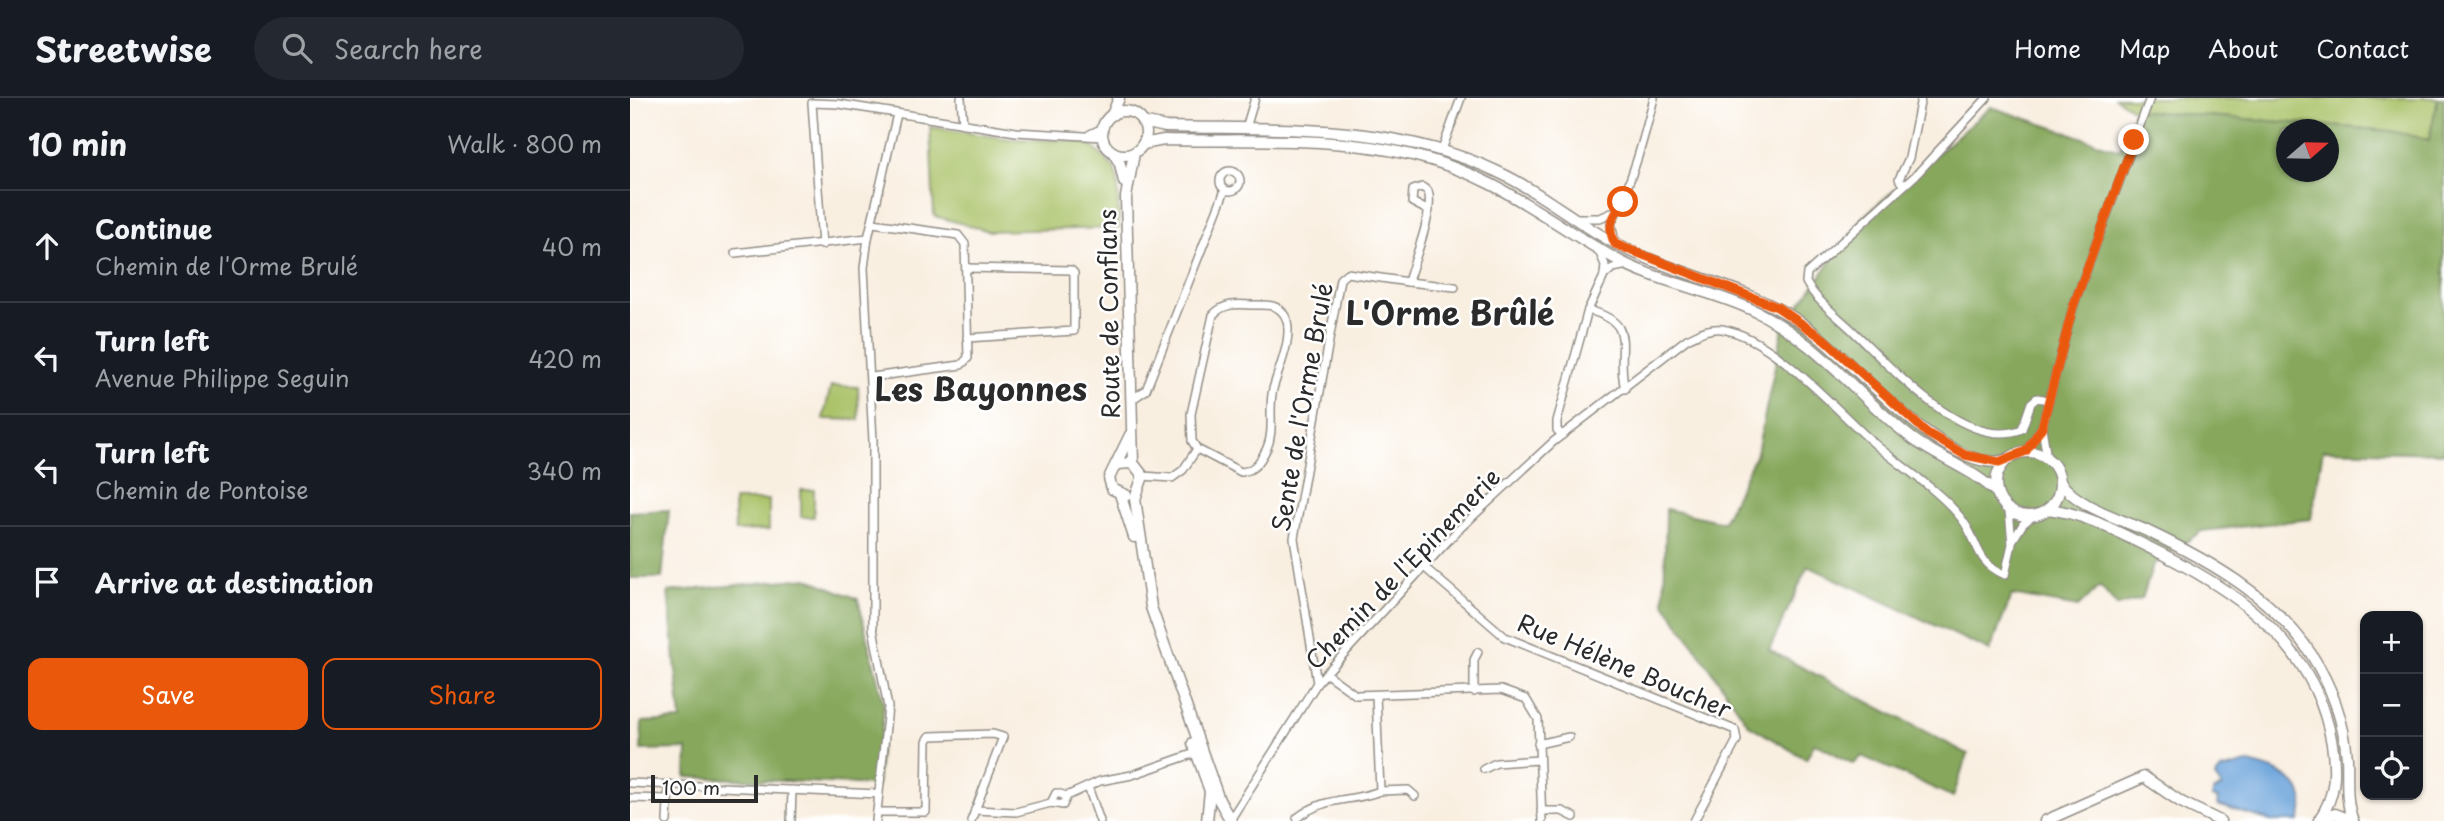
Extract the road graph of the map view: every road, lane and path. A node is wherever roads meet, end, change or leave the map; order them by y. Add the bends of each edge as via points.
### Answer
1 (961, 98) edge
2 (1121, 98) edge
3 (1255, 98) edge
4 (1461, 98) edge
5 (1654, 98) edge
6 (1921, 98) edge
7 (1987, 98) edge
8 (2150, 98) edge
9 (1127, 112) junction
10 (897, 114) junction
11 (1112, 115) junction
12 (1142, 122) junction
13 (963, 124) junction
14 (1246, 128) junction
15 (1102, 133) junction
16 (1143, 144) junction
17 (1442, 149) junction
18 (1113, 152) junction
19 (1134, 153) junction
20 (1903, 186) junction
21 (1225, 190) dead end
22 (1126, 197) junction
23 (1429, 211) dead end
24 (1617, 211) junction
25 (1576, 218) junction
26 (873, 223) junction
27 (868, 238) junction
28 (822, 244) junction
29 (1615, 244) junction
30 (1597, 247) junction
31 (735, 253) dead end
32 (1628, 265) junction
33 (967, 268) junction
34 (1604, 276) junction
35 (1408, 282) junction
36 (1455, 287) dead end
37 (1588, 310) junction
38 (967, 338) junction
39 (872, 377) junction
40 (1625, 388) junction
41 (1131, 400) junction
42 (2049, 400) junction
43 (2042, 427) junction
44 (1131, 432) junction
45 (1562, 435) junction
46 (1197, 449) junction
47 (2026, 451) junction
48 (2047, 458) junction
49 (2005, 460) junction
50 (1133, 463) junction
51 (1117, 464) junction
52 (1143, 476) junction
53 (2060, 482) junction
54 (1138, 491) junction
55 (1997, 493) junction
56 (1121, 495) junction
57 (2048, 509) junction
58 (2009, 510) junction
59 (2034, 516) junction
60 (2012, 544) junction
61 (1424, 567) junction
62 (1478, 652) dead end
63 (1328, 675) junction
64 (1318, 683) junction
65 (1474, 692) junction
66 (1376, 695) junction
67 (1569, 737) dead end
68 (1538, 744) junction
69 (1199, 751) junction
70 (1539, 760) junction
71 (1484, 769) dead end
72 (630, 783) edge
73 (669, 784) junction
74 (1088, 787) junction
75 (792, 790) junction
76 (1380, 791) junction
77 (879, 794) junction
78 (1415, 796) dead end
79 (630, 798) edge
80 (668, 799) junction
81 (1242, 799) junction
82 (1219, 807) junction
83 (975, 810) junction
84 (1541, 811) junction
85 (877, 812) junction
86 (926, 812) junction
87 (1574, 817) dead end
88 (1297, 818) dead end
89 (1231, 820) edge
90 (2318, 820) edge
91 (667, 821) edge
92 (791, 821) edge
93 (876, 821) edge
94 (926, 821) edge
95 (971, 821) edge
96 (1100, 821) edge
97 (1207, 821) edge
98 (1542, 821) edge
99 (1694, 821) edge
100 (2045, 821) edge
101 (2220, 821) edge
102 (2353, 821) edge

1 - 13 street
2 - 9 main road
2 - 11 main road
3 - 14 street
4 - 17 street
5 - 24 street via 1639,156
6 - 20 street via 1909,158 1899,179
7 - 20 street
8 - 42 street via 2073,307
9 - 11 main road
9 - 12 main road
10 - 13 street
10 - 26 street
10 - 28 street via 812,103
11 - 15 main road
12 - 14 main road via 1166,127
12 - 16 main road
13 - 15 street via 1016,132
14 - 17 main road via 1361,132
15 - 18 main road
16 - 19 main road
16 - 30 main road via 1329,143 1412,155 1494,184
17 - 25 main road via 1514,179
18 - 19 main road
18 - 22 main road, Route de Conflans
19 - 22 main road, Route de Conflans
20 - 42 street via 1807,273 1808,287 1936,407 1955,418 2009,434 2021,429 2031,403 2037,398
21 - 41 street via 1146,390
22 - 41 main road, Route de Conflans
23 - 35 street
24 - 25 street via 1600,218
24 - 29 street via 1610,227
25 - 29 main road
26 - 27 street
26 - 33 street via 958,235 965,244
27 - 28 street
27 - 39 street via 864,268
28 - 31 street
29 - 49 main road via 1777,307 1824,339 1934,438 1979,460
30 - 32 main road
30 - 34 street via 1604,261
32 - 34 street via 1613,268
32 - 55 main road via 1738,304 1789,330 1910,437
33 - 38 street
33 - 38 street via 1071,270 1074,331
34 - 37 street
35 - 36 street, Sente de l'Orme Brulé
35 - 64 street, Sente de l'Orme Brulé via 1347,273 1340,279 1294,538
37 - 40 street via 1612,317 1621,330
37 - 45 street via 1557,421
38 - 39 street via 968,358 961,365
39 - 77 street via 873,628 888,707
40 - 45 street, Chemin de l'Epinemerie
40 - 60 street, Chemin de l'Epinemerie via 1687,340 1724,329 1757,343 1805,379 1960,517 1989,568 2005,575
41 - 44 main road, Route de Conflans
42 - 43 street
43 - 47 street
43 - 48 street
44 - 50 main road, Route de Conflans
44 - 51 main road
45 - 61 street, Chemin de l'Epinemerie
46 - 46 street via 1192,441 1191,414 1213,315 1231,304 1279,309 1286,318 1287,332 1271,400 1269,441 1261,458 1253,469 1241,472
46 - 52 street via 1172,478
47 - 48 main road
47 - 49 main road
48 - 53 main road
49 - 55 main road via 1996,476
50 - 51 main road
50 - 52 main road
51 - 56 main road via 1109,478 1112,489
52 - 54 main road
53 - 57 main road via 2059,494
53 - 102 main road via 2086,503 2228,575 2263,600 2294,631 2318,666 2338,711
54 - 56 main road
54 - 69 main road via 1135,499 1151,607
55 - 58 main road
56 - 69 main road via 1132,523 1151,625
57 - 59 main road
57 - 90 main road via 2092,520 2188,566 2245,604 2278,633 2310,679 2330,733 2334,788
58 - 59 main road
58 - 60 street
59 - 60 street via 2023,524
61 - 63 street, Chemin de l'Epinemerie
61 - 99 street, Rue Hélène Boucher via 1505,637 1735,730 1737,740
62 - 65 street
63 - 64 street, Chemin de l'Epinemerie
63 - 66 street via 1350,693
64 - 81 street, Chemin de l'Epinemerie
65 - 66 street
65 - 68 street via 1512,692 1526,699 1538,719
66 - 76 street
67 - 68 street
68 - 70 street
69 - 74 street
69 - 82 main road
69 - 82 main road
70 - 71 street via 1496,763
70 - 84 street
72 - 73 street
73 - 75 street
73 - 80 street
74 - 83 street via 1067,796 1056,793 1051,803 1016,812
74 - 96 street
75 - 77 street
75 - 92 street
76 - 78 street via 1408,790
76 - 88 street via 1338,798
77 - 85 street
79 - 80 street
80 - 91 street
81 - 82 street, Chemin de l'Epinemerie via 1231,808
81 - 89 street, Chemin de l'Epinemerie
82 - 89 main road
82 - 97 main road via 1206,813
83 - 86 street via 1003,737 930,736
83 - 95 street
84 - 87 street via 1562,811
84 - 98 street
85 - 86 street
85 - 93 street
86 - 94 street
90 - 102 main road via 2335,814
100 - 101 main road via 2144,777

